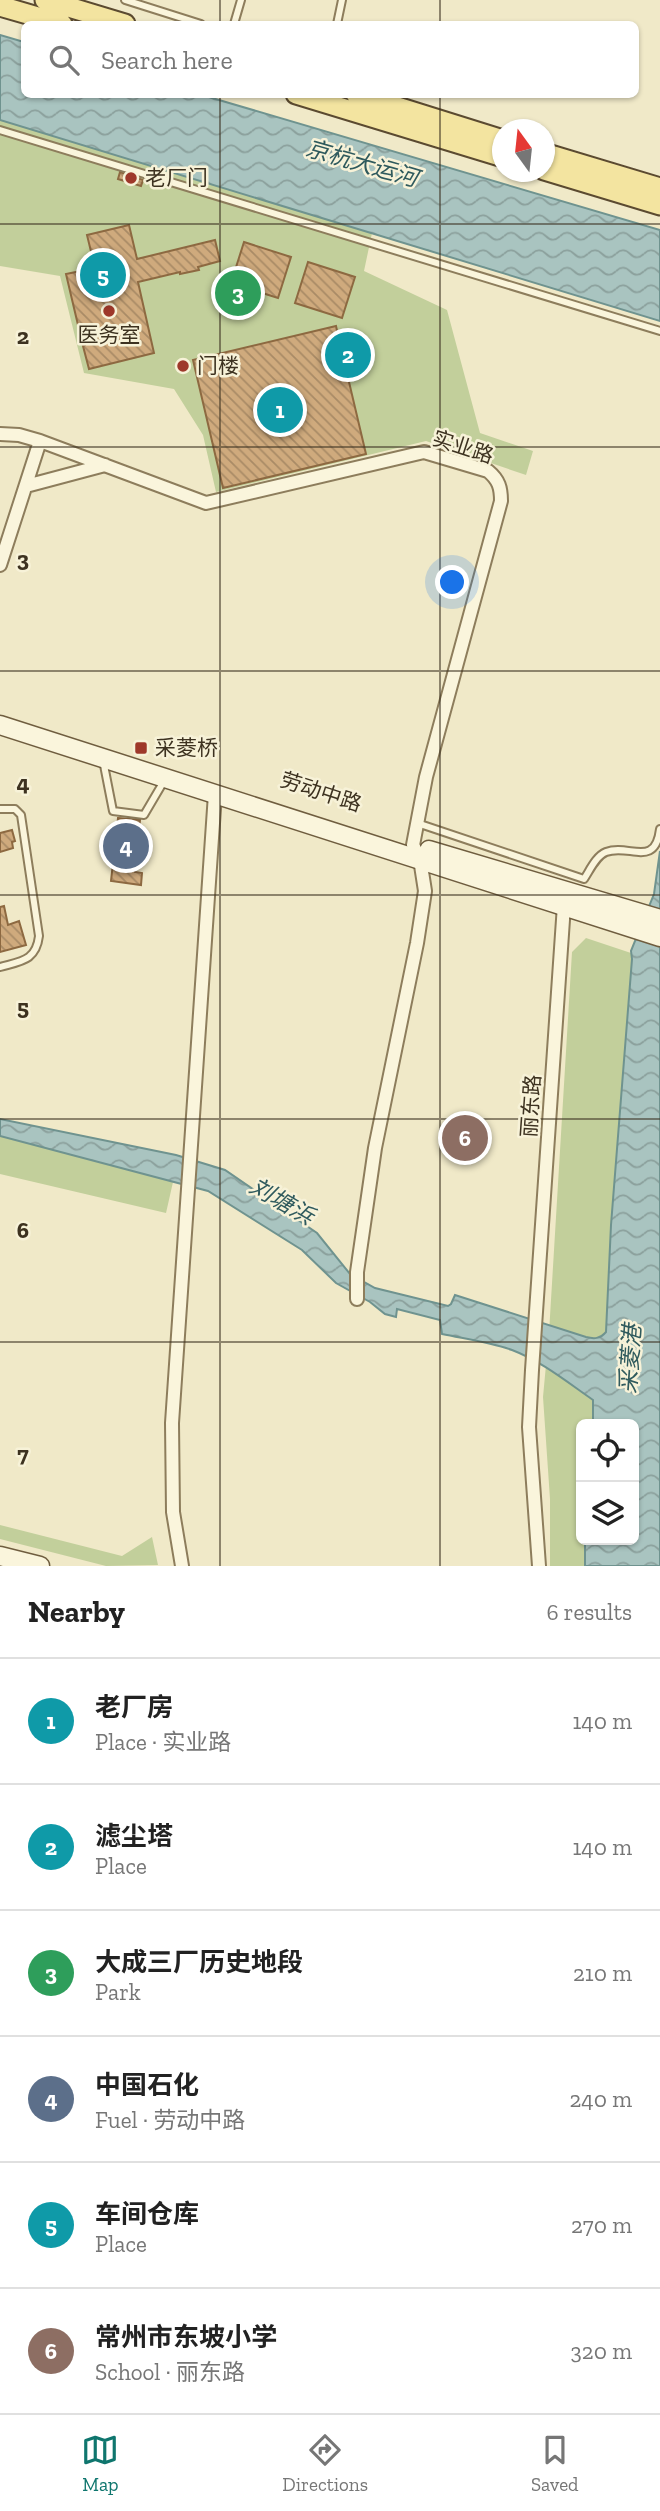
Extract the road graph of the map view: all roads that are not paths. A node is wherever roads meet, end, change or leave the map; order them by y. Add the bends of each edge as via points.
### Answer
1 (45, 0) edge
2 (125, 0) edge
3 (241, 0) edge
4 (342, 0) edge
5 (0, 6) edge
6 (70, 11) edge
7 (112, 21) edge
8 (192, 21) edge
9 (234, 21) edge
10 (338, 21) edge
11 (309, 98) edge
12 (369, 98) edge
13 (0, 130) edge
14 (492, 137) edge
15 (492, 154) edge
16 (555, 156) edge
17 (555, 173) edge
18 (660, 188) edge
19 (660, 205) edge
20 (660, 331) edge
21 (0, 434) edge
22 (40, 441) junction
23 (105, 465) junction
24 (26, 486) junction
25 (0, 565) edge
26 (0, 714) edge
27 (0, 725) edge
28 (102, 758) junction
29 (166, 778) junction
30 (215, 794) junction
31 (0, 809) edge
32 (417, 823) junction
33 (660, 829) edge
34 (416, 852) junction
35 (564, 905) junction
36 (625, 916) junction
37 (660, 919) edge
38 (660, 937) edge
39 (0, 967) edge
40 (357, 1300) dead end
41 (0, 1556) edge
42 (40, 1566) edge
43 (182, 1566) edge
44 (539, 1566) edge

1 - 6 main road
2 - 8 lane
3 - 9 lane
4 - 10 lane
5 - 6 main road
6 - 7 main road
11 - 15 main road
12 - 14 main road
13 - 20 lane
16 - 18 main road
17 - 19 main road
21 - 22 street, 实业路
22 - 23 street, 实业路
22 - 24 street
23 - 24 street
23 - 32 street, 实业路 via 206,503 424,452 488,471 497,478 501,501
24 - 25 street
26 - 34 main road, 劳动中路
27 - 28 main road, 劳动中路
28 - 29 main road, 劳动中路
28 - 29 lane via 113,811 144,815
29 - 30 main road, 劳动中路
30 - 34 main road, 劳动中路
30 - 43 street via 172,1423 173,1512
31 - 39 lane via 15,809 21,815 39,936 32,956
32 - 33 lane via 584,879 608,850 640,853 652,849
32 - 34 street, 实业路
34 - 35 main road, 劳动中路
34 - 36 main road, 劳动中路
34 - 40 street, 实业路 via 425,891 375,1148
35 - 36 main road, 劳动中路
35 - 44 street, 丽东路 via 532,1370 530,1427
36 - 37 main road
36 - 38 main road
41 - 42 main road

